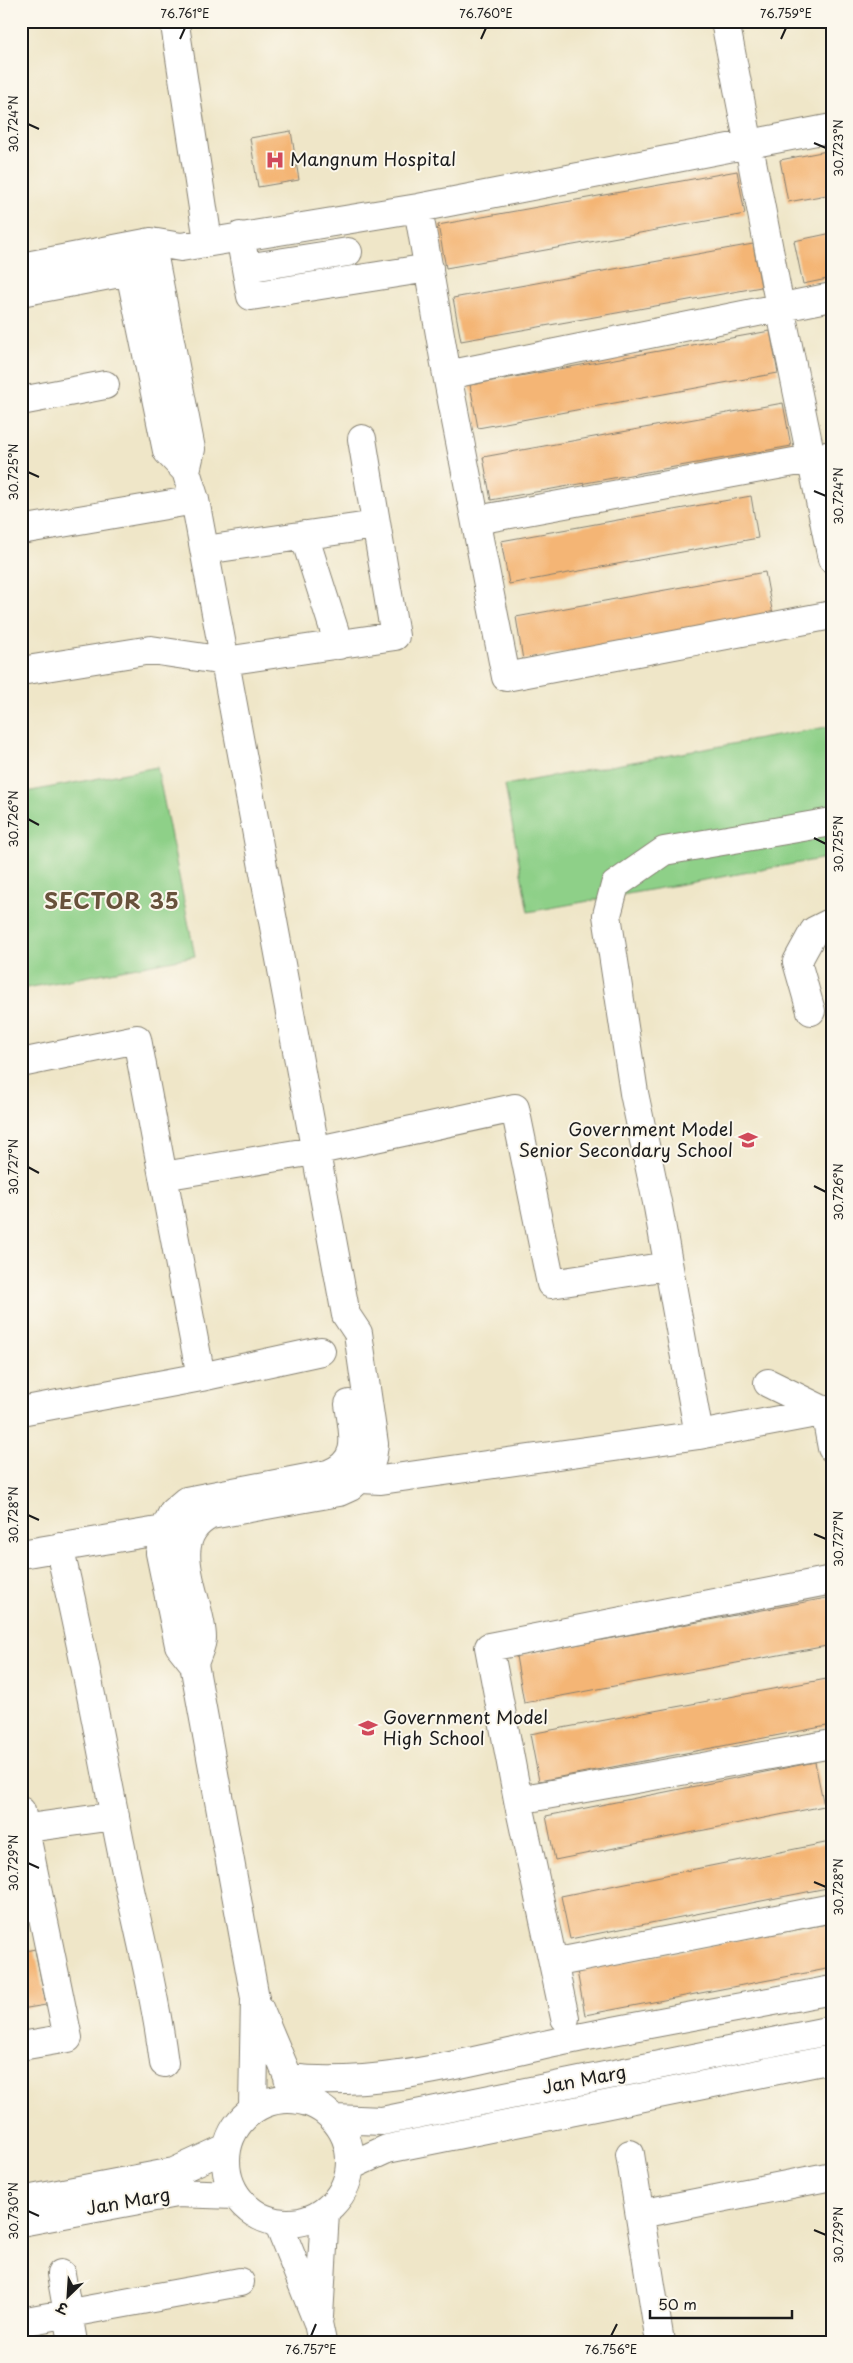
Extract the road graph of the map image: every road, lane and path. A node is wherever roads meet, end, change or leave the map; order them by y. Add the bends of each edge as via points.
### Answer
1 (725, 21) edge
2 (182, 23) edge
3 (832, 128) edge
4 (750, 144) junction
5 (418, 208) junction
6 (345, 220) junction
7 (240, 236) junction
8 (208, 241) junction
9 (348, 252) junction
10 (140, 257) junction
11 (21, 267) edge
12 (246, 268) junction
13 (429, 268) junction
14 (353, 280) junction
15 (21, 292) edge
16 (832, 297) edge
17 (780, 307) junction
18 (447, 374) junction
19 (105, 385) dead end
20 (21, 401) edge
21 (362, 439) dead end
22 (822, 457) edge
23 (195, 500) junction
24 (477, 520) junction
25 (376, 525) junction
26 (21, 530) edge
27 (304, 535) junction
28 (205, 550) junction
29 (832, 558) edge
30 (832, 615) edge
31 (339, 645) junction
32 (225, 661) junction
33 (21, 671) edge
34 (832, 822) edge
35 (832, 922) edge
36 (811, 1011) dead end
37 (21, 1063) edge
38 (314, 1151) junction
39 (163, 1176) junction
40 (668, 1266) junction
41 (321, 1351) dead end
42 (201, 1377) junction
43 (768, 1383) dead end
44 (829, 1411) edge
45 (21, 1412) edge
46 (699, 1435) junction
47 (832, 1448) edge
48 (352, 1472) junction
49 (196, 1526) junction
50 (165, 1530) junction
51 (60, 1547) junction
52 (21, 1554) edge
53 (832, 1580) edge
54 (194, 1664) junction
55 (832, 1744) edge
56 (518, 1800) junction
57 (114, 1816) junction
58 (22, 1823) edge
59 (832, 1908) edge
60 (553, 1963) junction
61 (832, 1990) edge
62 (255, 1998) junction
63 (565, 2018) dead end
64 (832, 2030) edge
65 (21, 2046) edge
66 (832, 2059) edge
67 (164, 2063) dead end
68 (292, 2088) junction
69 (254, 2108) junction
70 (335, 2120) junction
71 (226, 2148) junction
72 (630, 2154) dead end
73 (350, 2166) junction
74 (832, 2176) edge
75 (236, 2195) junction
76 (21, 2201) edge
77 (325, 2212) junction
78 (640, 2214) junction
79 (21, 2222) edge
80 (278, 2223) junction
81 (60, 2274) dead end
82 (240, 2282) dead end
83 (67, 2314) junction
84 (21, 2322) edge
85 (320, 2332) edge
86 (73, 2342) edge
87 (660, 2342) edge

1 - 4 street
2 - 8 street
3 - 4 street
4 - 5 street
4 - 17 street
5 - 6 street
5 - 13 street
6 - 7 street
6 - 9 street
7 - 8 street
7 - 12 street
8 - 10 street
9 - 12 street
9 - 14 street
10 - 11 street
10 - 15 street
10 - 23 street via 167,451 186,471
12 - 14 street via 251,296
13 - 14 street
13 - 18 street
16 - 17 street
17 - 18 street
17 - 22 street
18 - 24 street
19 - 20 street
21 - 25 street
22 - 24 street
22 - 29 street
23 - 26 street
23 - 28 street
24 - 30 street via 506,677
25 - 27 street
25 - 31 street via 396,636
27 - 28 street
27 - 31 street
28 - 32 street
31 - 32 street
32 - 33 street via 151,650
32 - 38 street
34 - 40 street via 664,851 615,885 608,915 634,1093
35 - 36 street via 814,931 797,962
37 - 39 street via 138,1039
38 - 39 street
38 - 40 street via 515,1108 551,1284
38 - 48 street via 346,1314 358,1333 374,1444 369,1466
39 - 42 street
40 - 46 street
41 - 42 street
42 - 45 street
43 - 44 street
44 - 46 street
44 - 47 street
46 - 48 street via 381,1480
48 - 49 street via 350,1487 339,1492 210,1516
48 - 50 street via 186,1501 173,1512
49 - 50 street
49 - 54 street via 185,1553 202,1639
50 - 51 street
50 - 54 street via 160,1552 179,1645
51 - 52 street
51 - 57 street
53 - 56 street via 489,1647
54 - 62 street
55 - 56 street
56 - 60 street
57 - 58 street
57 - 67 street via 150,1973
58 - 65 street via 68,2038
59 - 60 street
60 - 63 street
61 - 68 street via 422,2070
62 - 68 street
62 - 69 street
64 - 70 street, Jan Marg via 382,2121
66 - 73 street, Jan Marg via 387,2149
68 - 69 street
68 - 70 street
69 - 71 street via 241,2118
70 - 73 street via 350,2146
71 - 75 street via 227,2175
71 - 76 street, Jan Marg via 174,2172
72 - 78 street
73 - 77 street via 342,2194
74 - 78 street
75 - 79 street, Jan Marg via 176,2193
75 - 80 street via 255,2214
77 - 80 street via 303,2222
77 - 85 street
78 - 87 street
80 - 85 street
81 - 83 street
82 - 83 street
83 - 84 street
83 - 86 street

